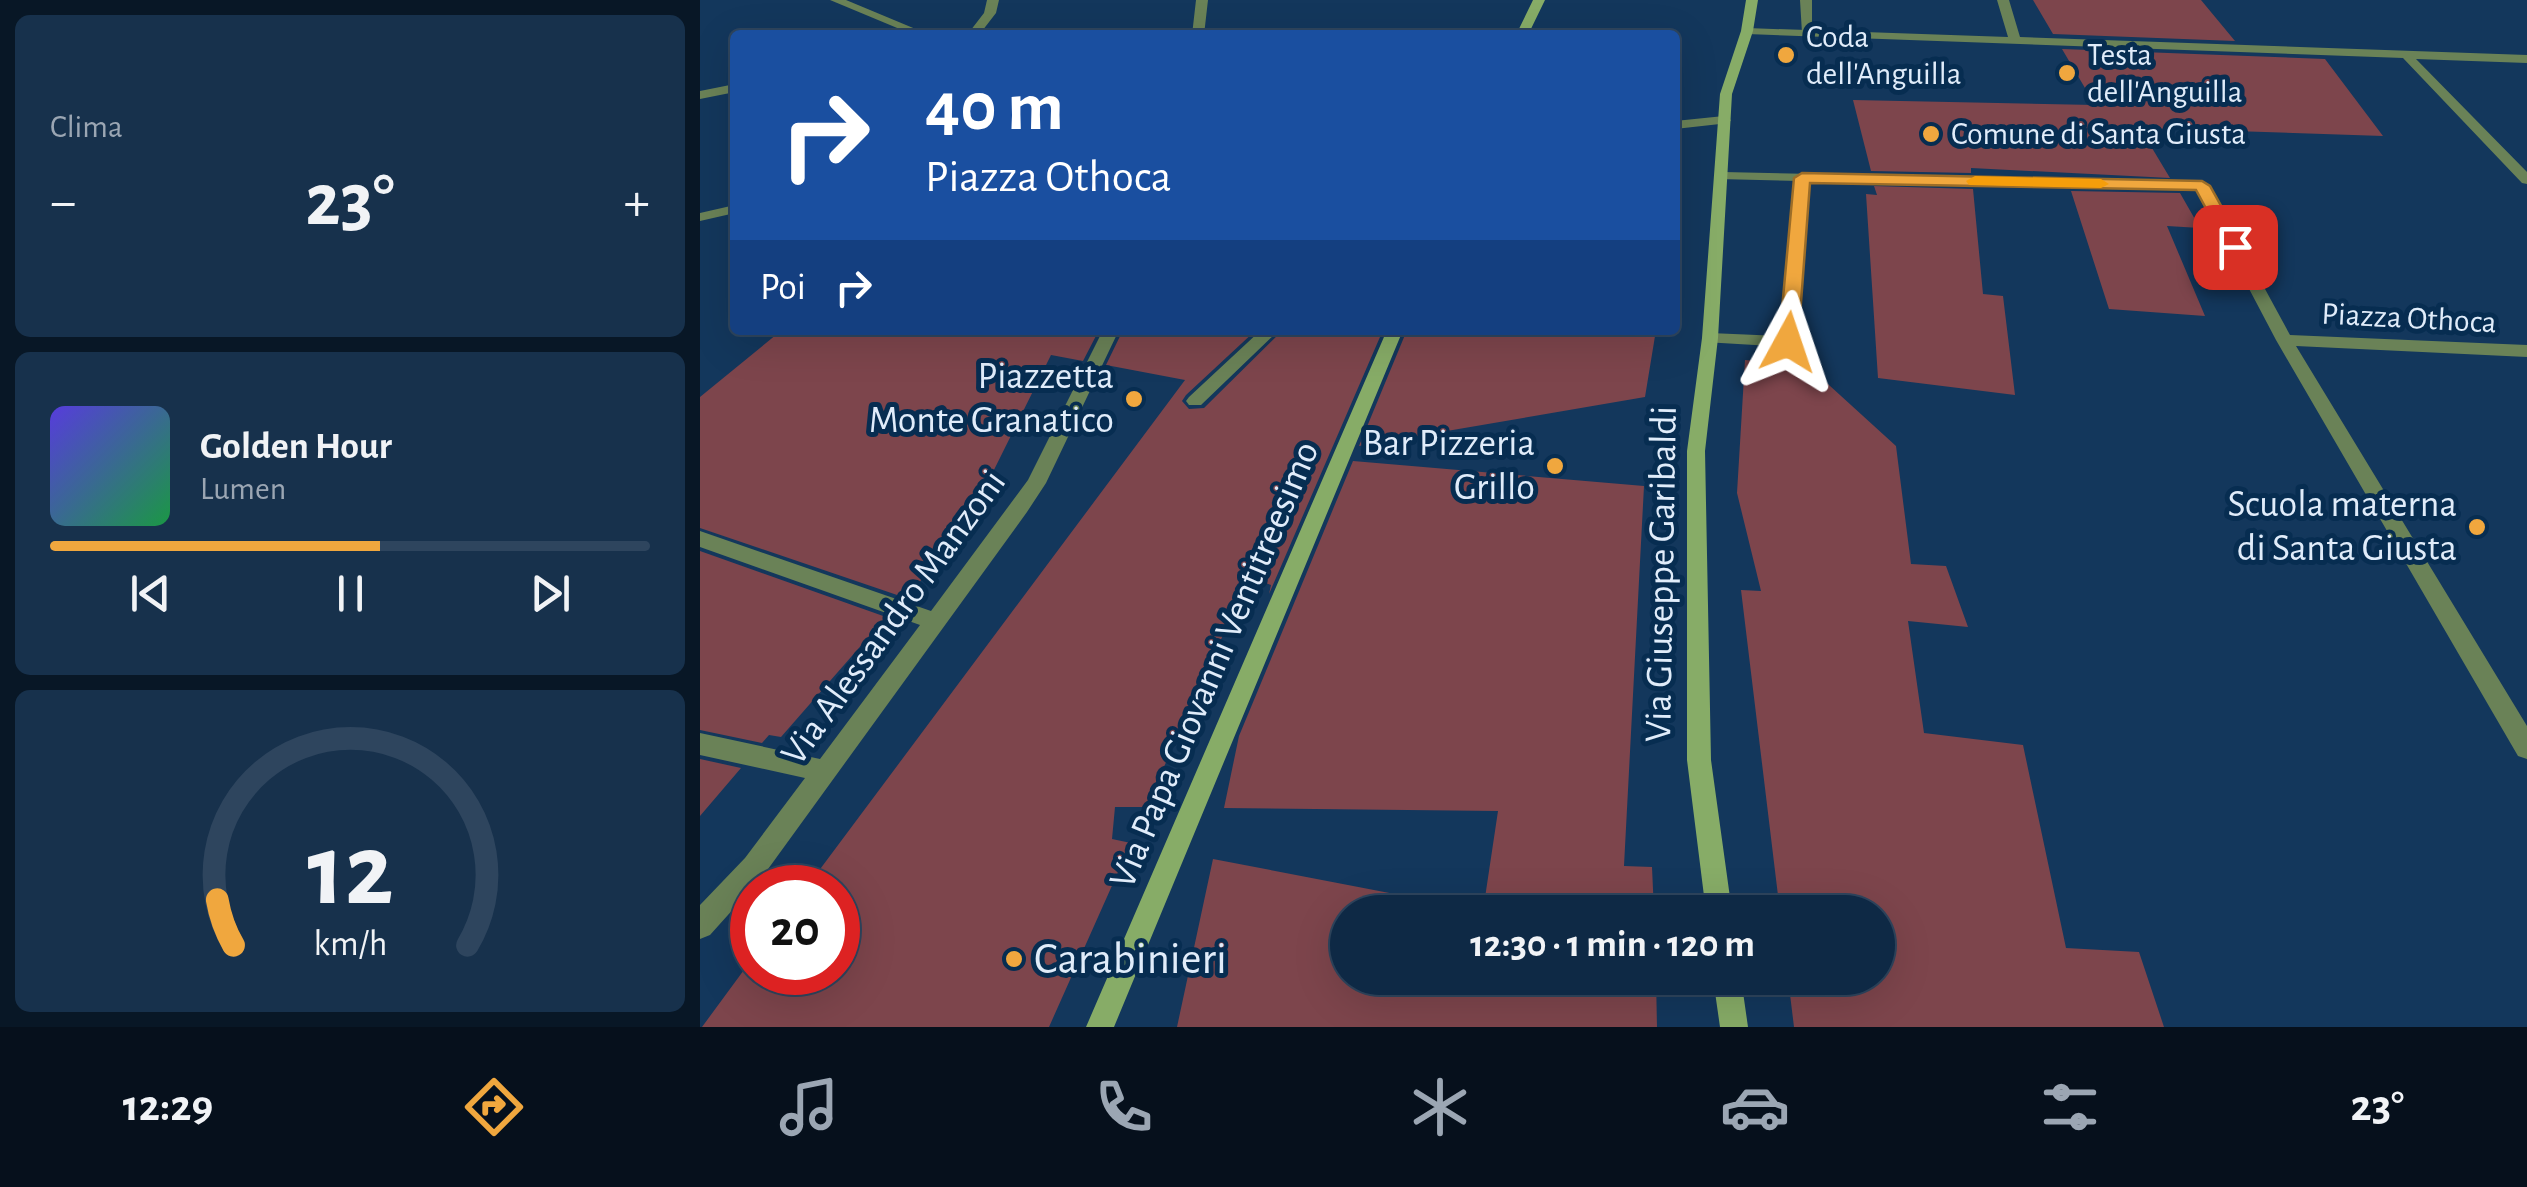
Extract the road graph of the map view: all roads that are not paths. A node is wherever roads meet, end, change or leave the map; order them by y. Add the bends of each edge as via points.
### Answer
1 (836, 0) edge
2 (993, 0) edge
3 (1202, 0) edge
4 (1539, 0) edge
5 (1752, 0) edge
6 (1806, 0) edge
7 (2003, 0) edge
8 (911, 30) edge
9 (977, 30) edge
10 (1199, 30) edge
11 (1524, 30) edge
12 (1748, 31) junction
13 (1808, 33) junction
14 (2015, 41) junction
15 (2408, 57) junction
16 (2527, 58) edge
17 (730, 89) edge
18 (700, 95) edge
19 (1724, 120) junction
20 (1680, 124) edge
21 (1723, 176) junction
22 (1802, 178) junction
23 (2527, 180) edge
24 (730, 209) edge
25 (700, 217) edge
26 (1109, 335) edge
27 (1266, 335) edge
28 (1393, 335) edge
29 (1710, 338) junction
30 (2284, 340) junction
31 (2527, 351) edge
32 (1195, 401) dead end
33 (700, 539) edge
34 (938, 622) junction
35 (700, 744) edge
36 (2527, 748) edge
37 (825, 772) junction
38 (1717, 895) edge
39 (700, 925) edge
40 (1729, 995) edge
41 (1100, 1027) edge
42 (1734, 1027) edge

1 - 8 street
2 - 9 street
3 - 10 street
4 - 11 main road
5 - 12 main road, Via Giuseppe Garibaldi
6 - 13 street
7 - 14 street
12 - 13 street
12 - 19 main road, Via Giuseppe Garibaldi
13 - 14 street
14 - 15 street
15 - 16 street
15 - 23 street
17 - 18 street
19 - 20 street
19 - 21 main road, Via Giuseppe Garibaldi
21 - 22 street, Piazza Othoca
21 - 29 main road, Via Giuseppe Garibaldi
22 - 29 street via 1788,342
22 - 30 street, Piazza Othoca via 2202,186
24 - 25 street
26 - 34 street, Via Alessandro Manzoni via 1036,483
27 - 32 street
28 - 41 main road, Via Papa Giovanni Ventitreesimo
29 - 38 main road, Via Giuseppe Garibaldi via 1696,450 1699,760
30 - 31 street, Piazza Othoca
30 - 36 street
33 - 34 street
34 - 37 street, Via Alessandro Manzoni
35 - 37 street
37 - 39 street, Via Alessandro Manzoni via 754,867
40 - 42 main road

